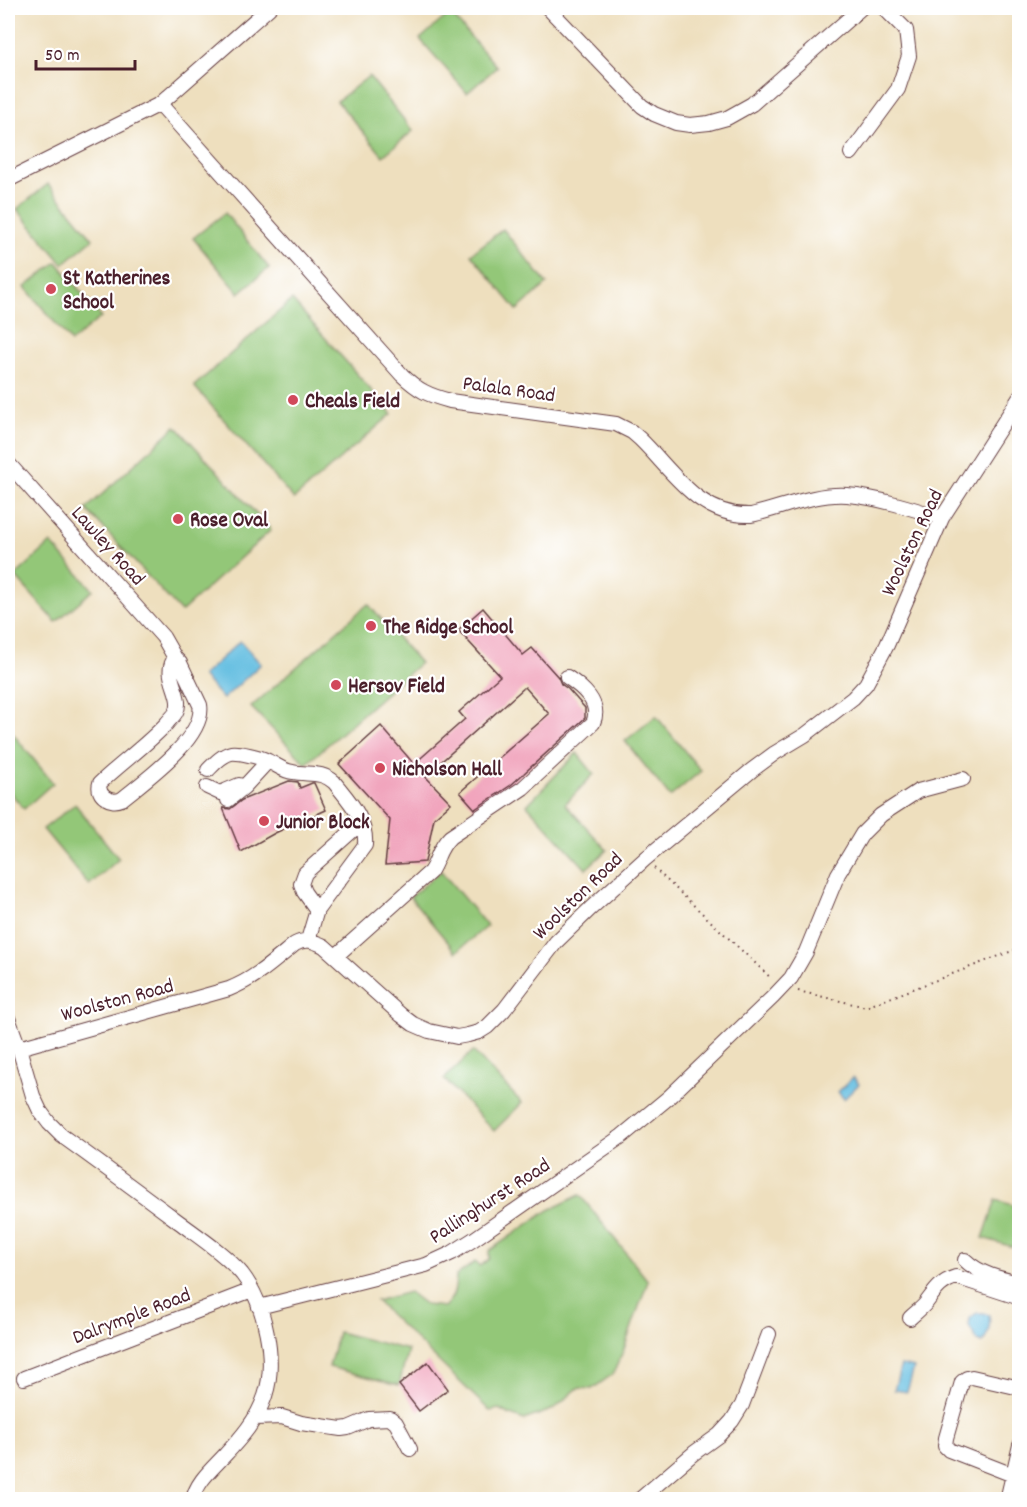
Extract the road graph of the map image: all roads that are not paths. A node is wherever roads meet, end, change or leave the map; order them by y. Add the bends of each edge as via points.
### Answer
1 (269, 8) edge
2 (548, 8) edge
3 (861, 8) edge
4 (884, 8) edge
5 (160, 104) junction
6 (850, 153) dead end
7 (8, 180) edge
8 (1020, 397) edge
9 (8, 463) edge
10 (942, 518) junction
11 (175, 658) junction
12 (567, 676) dead end
13 (268, 760) junction
14 (208, 770) dead end
15 (963, 779) dead end
16 (207, 787) dead end
17 (244, 787) junction
18 (228, 800) dead end
19 (362, 822) junction
20 (317, 910) junction
21 (308, 940) junction
22 (336, 956) junction
23 (8, 1018) edge
24 (19, 1048) junction
25 (965, 1260) dead end
26 (1020, 1283) edge
27 (252, 1290) junction
28 (1020, 1298) edge
29 (260, 1307) junction
30 (910, 1318) dead end
31 (769, 1334) dead end
32 (24, 1378) dead end
33 (1020, 1388) edge
34 (265, 1396) junction
35 (282, 1417) junction
36 (255, 1418) junction
37 (1020, 1445) edge
38 (410, 1449) dead end
39 (1012, 1475) junction
40 (192, 1500) edge
41 (639, 1500) edge
42 (1007, 1500) edge

1 - 5 street
2 - 3 street via 642,106 676,123 690,124 727,118 752,104
4 - 6 street via 906,30 909,56 898,89
5 - 7 street
5 - 10 street, Palala Road via 402,375 431,396 616,424 640,439 695,497 729,513 751,515 846,495
8 - 10 street, Woolston Road
9 - 11 street, Lawley Road via 163,637
10 - 22 street, Woolston Road via 887,645 859,693 752,770 645,859 556,942 496,1019 479,1032 457,1037 413,1024
11 - 11 street, Lawley Road via 200,705 197,725 176,753 123,799 109,800 100,792 100,783 176,712 171,671
12 - 22 street via 591,698 593,723 523,788 450,837 441,846 430,872
13 - 14 street via 229,754
13 - 17 street
13 - 19 street via 287,771 329,778 357,810
15 - 29 street, Pallinghurst Road via 918,791 881,815 862,834 838,874 791,978 636,1126 452,1253 426,1265
16 - 17 street via 220,793 239,785
17 - 18 street
19 - 20 street via 366,845
19 - 20 street via 305,873 301,884
20 - 21 street
21 - 22 street, Woolston Road
21 - 24 street, Woolston Road via 296,944 243,984
23 - 24 street
24 - 27 street via 33,1096 49,1124 236,1267
25 - 26 street via 981,1271
27 - 29 street
27 - 32 street, Dalrymple Road
28 - 30 street via 956,1277 942,1283
29 - 34 street via 268,1348
31 - 41 street via 732,1421
33 - 39 street via 967,1378 962,1382 945,1446
34 - 35 street
34 - 36 street
35 - 36 street
35 - 38 street via 341,1429 369,1419 390,1418
36 - 40 street via 206,1475
37 - 39 street
39 - 42 street

